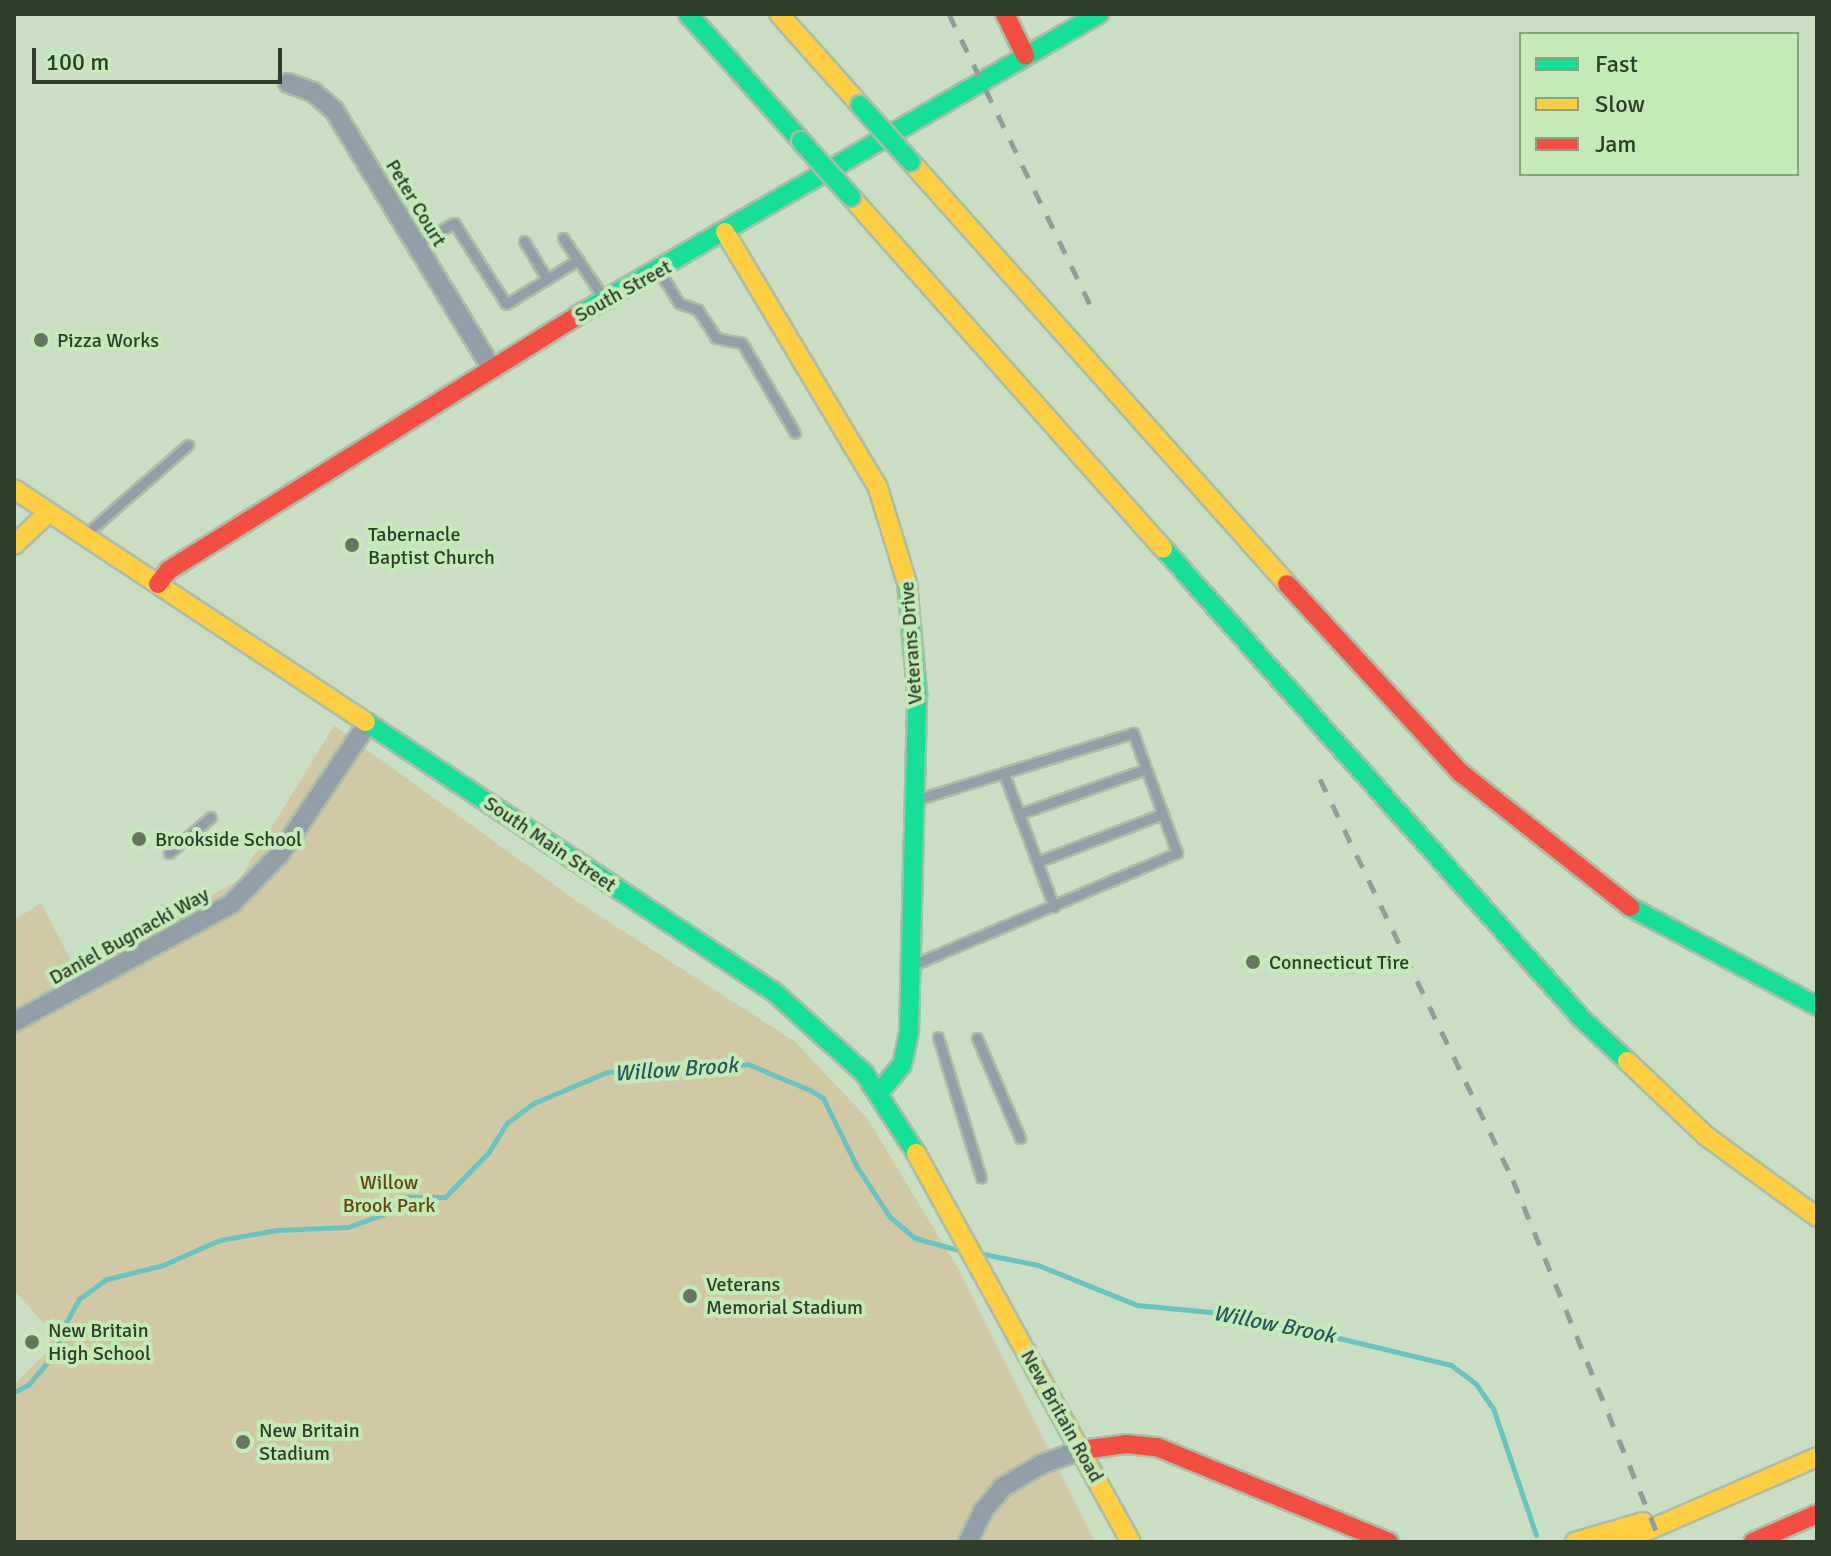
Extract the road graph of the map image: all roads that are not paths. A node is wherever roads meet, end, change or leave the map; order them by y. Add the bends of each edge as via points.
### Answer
1 (669, 14) edge
2 (688, 14) edge
3 (779, 14) edge
4 (1005, 14) edge
5 (1099, 14) edge
6 (722, 52) junction
7 (1025, 55) junction
8 (288, 83) dead end
9 (725, 232) junction
10 (563, 238) dead end
11 (524, 241) dead end
12 (416, 245) junction
13 (578, 260) junction
14 (659, 271) junction
15 (547, 279) junction
16 (605, 301) junction
17 (490, 366) junction
18 (795, 433) dead end
19 (188, 445) dead end
20 (14, 489) edge
21 (49, 512) junction
22 (85, 536) junction
23 (14, 545) edge
24 (158, 584) junction
25 (368, 723) junction
26 (1146, 769) junction
27 (1004, 774) junction
28 (915, 800) junction
29 (1019, 814) junction
30 (1162, 814) junction
31 (211, 817) dead end
32 (169, 853) dead end
33 (1037, 862) junction
34 (1054, 907) junction
35 (912, 966) junction
36 (1817, 1006) edge
37 (14, 1022) edge
38 (938, 1037) dead end
39 (977, 1038) dead end
40 (879, 1093) junction
41 (1020, 1138) dead end
42 (981, 1178) dead end
43 (1817, 1217) edge
44 (993, 1290) joint
45 (1081, 1450) junction
46 (1817, 1457) edge
47 (1694, 1511) junction
48 (1817, 1514) edge
49 (968, 1542) edge
50 (1131, 1542) edge
51 (1389, 1542) edge
52 (1575, 1542) edge
53 (1621, 1542) edge
54 (1753, 1542) edge

1 - 6 main road
2 - 6 main road
3 - 36 main road, bridge via 1421,734 1498,807 1611,895 1697,946
4 - 7 main road
5 - 7 main road, South Street
6 - 43 main road, bridge via 1611,1049 1696,1128
7 - 9 main road, South Street
8 - 12 street, Peter Court via 313,92 334,110
9 - 14 main road, South Street
9 - 28 main road, Veterans Drive via 867,466 898,539 915,633
10 - 13 lane
11 - 15 lane
12 - 15 lane via 454,223 506,304
12 - 17 street, Peter Court
13 - 15 lane
13 - 16 lane
14 - 16 main road, South Street
14 - 18 lane via 679,303 698,310 716,338 742,343
16 - 17 main road, South Street
17 - 24 main road, South Street via 169,570
19 - 22 lane
20 - 21 main road, South Main Street
21 - 22 main road, South Main Street
21 - 23 main road
22 - 24 main road, South Main Street
24 - 25 main road, South Main Street
25 - 37 street, Daniel Bugnacki Way via 280,854 231,904
25 - 40 main road, South Main Street via 783,998 841,1048
26 - 27 lane via 1133,733
26 - 29 lane
26 - 30 lane
27 - 28 lane
27 - 29 lane
28 - 35 main road, Veterans Drive
29 - 33 lane
30 - 33 lane
30 - 34 lane via 1177,853
31 - 32 lane
33 - 34 lane
34 - 35 lane
35 - 40 main road, Veterans Drive via 907,1049
38 - 42 lane
39 - 41 lane
40 - 44 main road, South Main Street
44 - 45 main road, New Britain Road
45 - 49 street via 1042,1464 1003,1487 986,1506
45 - 50 main road, New Britain Road
45 - 51 main road via 1126,1444 1157,1447
46 - 47 main road
47 - 52 main road
47 - 53 main road
48 - 54 main road

